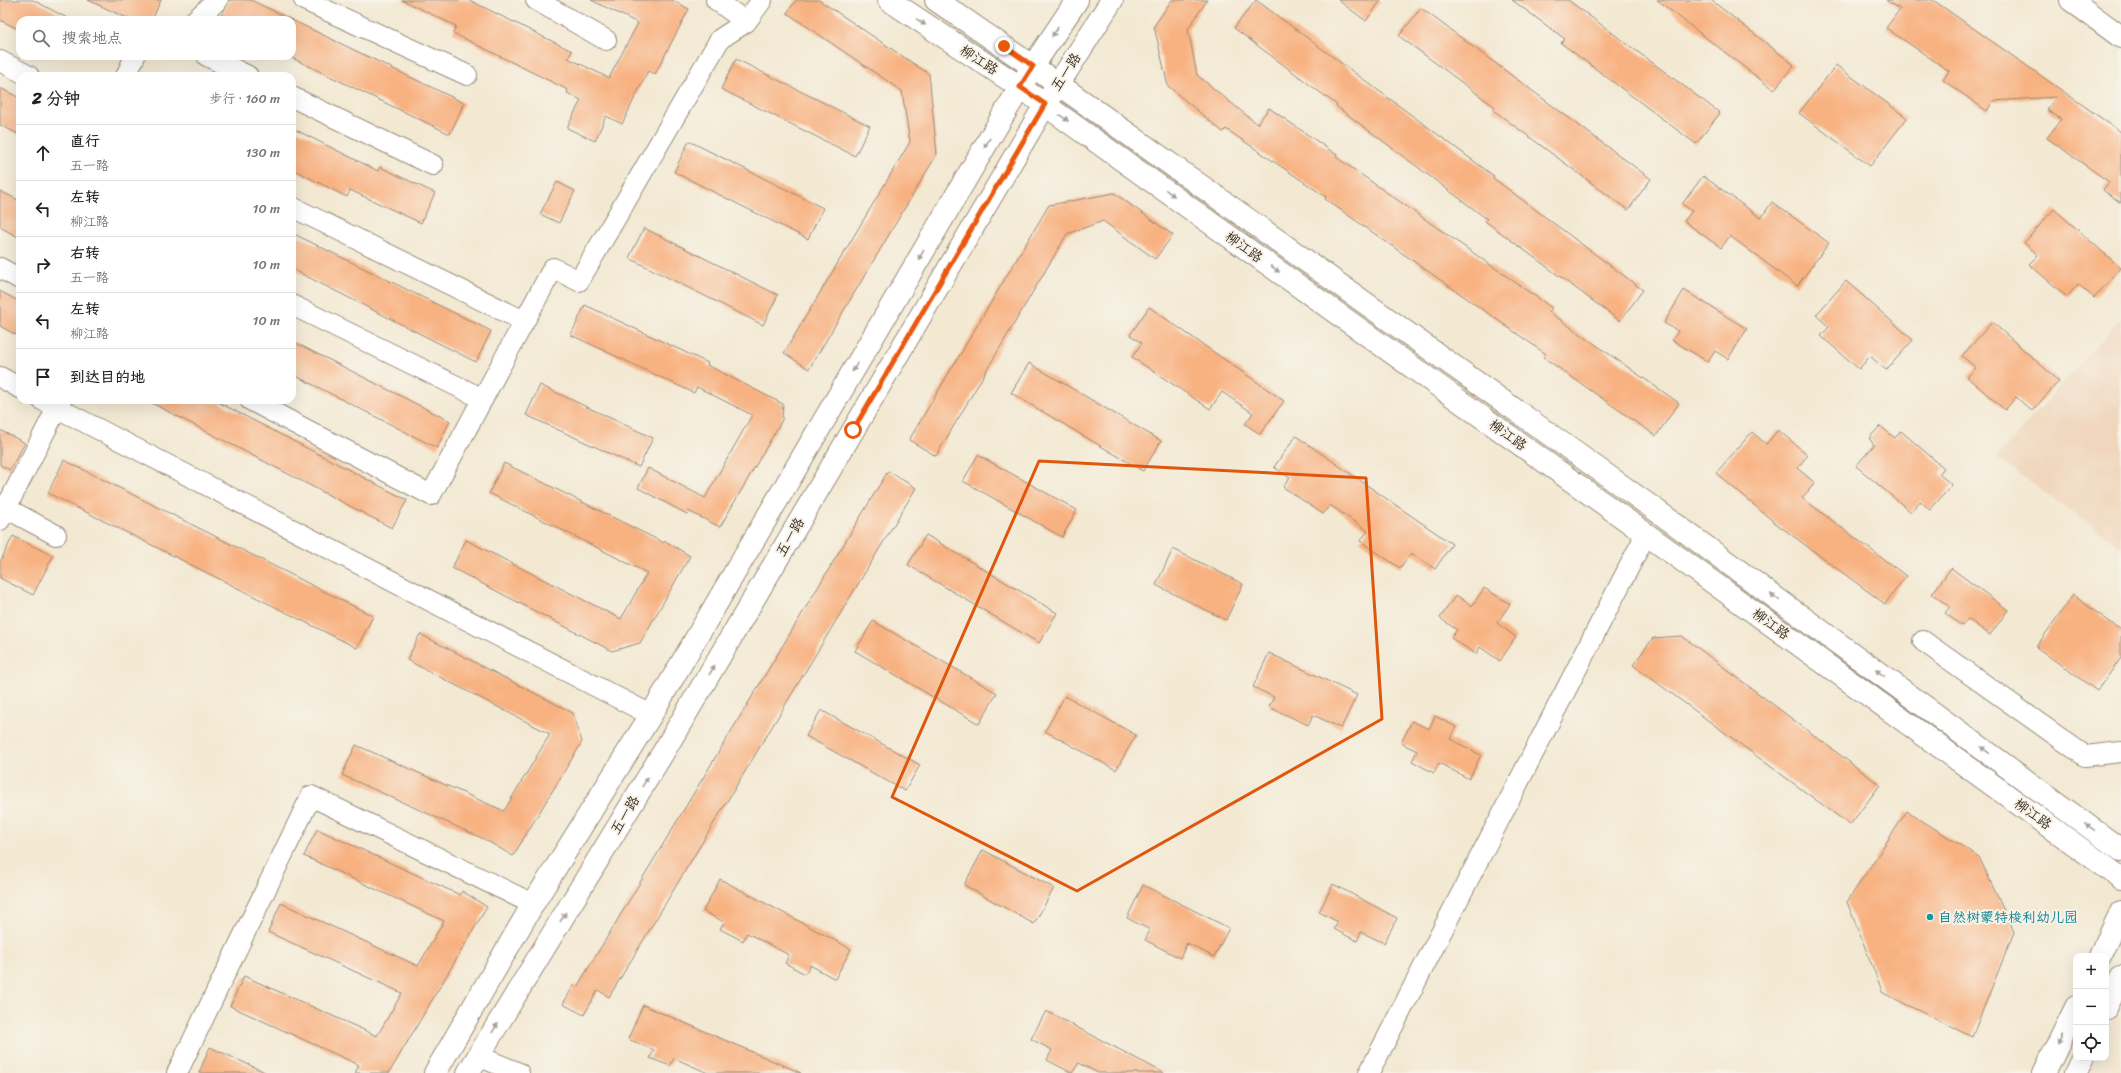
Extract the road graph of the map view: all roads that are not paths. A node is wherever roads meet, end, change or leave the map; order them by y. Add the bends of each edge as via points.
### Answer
1 (304, 0) edge
2 (536, 0) edge
3 (716, 0) edge
4 (762, 0) edge
5 (889, 0) edge
6 (936, 0) edge
7 (1077, 0) edge
8 (1112, 0) edge
9 (2071, 0) edge
10 (212, 2) edge
11 (199, 16) edge
12 (746, 22) junction
13 (2121, 37) edge
14 (606, 40) dead end
15 (133, 60) edge
16 (215, 60) edge
17 (0, 61) edge
18 (1033, 66) junction
19 (21, 72) edge
20 (128, 72) edge
21 (240, 72) edge
22 (467, 75) dead end
23 (1058, 84) junction
24 (1020, 87) junction
25 (296, 99) edge
26 (1045, 104) junction
27 (433, 165) dead end
28 (296, 209) edge
29 (0, 268) edge
30 (16, 277) edge
31 (296, 307) edge
32 (524, 321) junction
33 (0, 377) edge
34 (16, 386) edge
35 (482, 399) junction
36 (53, 404) edge
37 (55, 404) edge
38 (258, 404) edge
39 (2, 511) edge
40 (1658, 511) junction
41 (1646, 534) junction
42 (56, 535) dead end
43 (1922, 641) dead end
44 (651, 714) junction
45 (638, 736) junction
46 (664, 751) junction
47 (2121, 752) edge
48 (2121, 850) edge
49 (2121, 878) edge
50 (533, 904) junction
51 (2121, 912) edge
52 (2101, 953) edge
53 (2121, 977) edge
54 (2109, 1002) edge
55 (2073, 1013) edge
56 (2081, 1061) edge
57 (473, 1064) edge
58 (176, 1073) edge
59 (435, 1073) edge
60 (519, 1073) edge
61 (1370, 1073) edge
62 (2044, 1073) edge
63 (2075, 1073) edge

1 - 22 street
2 - 14 street
3 - 12 street
4 - 12 street
5 -> 24 street, 柳江路
6 - 18 street, 柳江路
7 -> 18 street, 五一路
8 - 23 street, 五一路
9 - 13 street
10 - 11 street
12 - 32 street via 720,39 579,281 553,268
15 - 20 street
16 - 21 street
17 - 19 street
18 - 23 street, 柳江路
18 - 24 street, 五一路
23 - 26 street, 五一路
23 - 40 street, 柳江路
24 - 26 street, 柳江路
24 -> 44 street, 五一路
25 - 27 street
26 -> 41 street, 柳江路
46 -> 26 street, 五一路
28 - 32 street
29 - 30 street
31 - 35 street
32 - 35 street
33 - 34 street
35 - 38 street via 431,495
36 - 39 street
37 - 44 street
39 - 42 street
40 - 41 street
48 -> 40 street, 柳江路
41 - 49 street, 柳江路
41 - 61 street
43 - 47 street via 2085,756
44 - 45 street, 五一路
45 - 46 street
45 - 50 street, 五一路
57 -> 46 street, 五一路
50 - 58 street via 311,796
50 - 59 street, 五一路
51 - 52 street
53 - 54 street
55 -> 62 street
56 - 63 street
57 - 60 street

